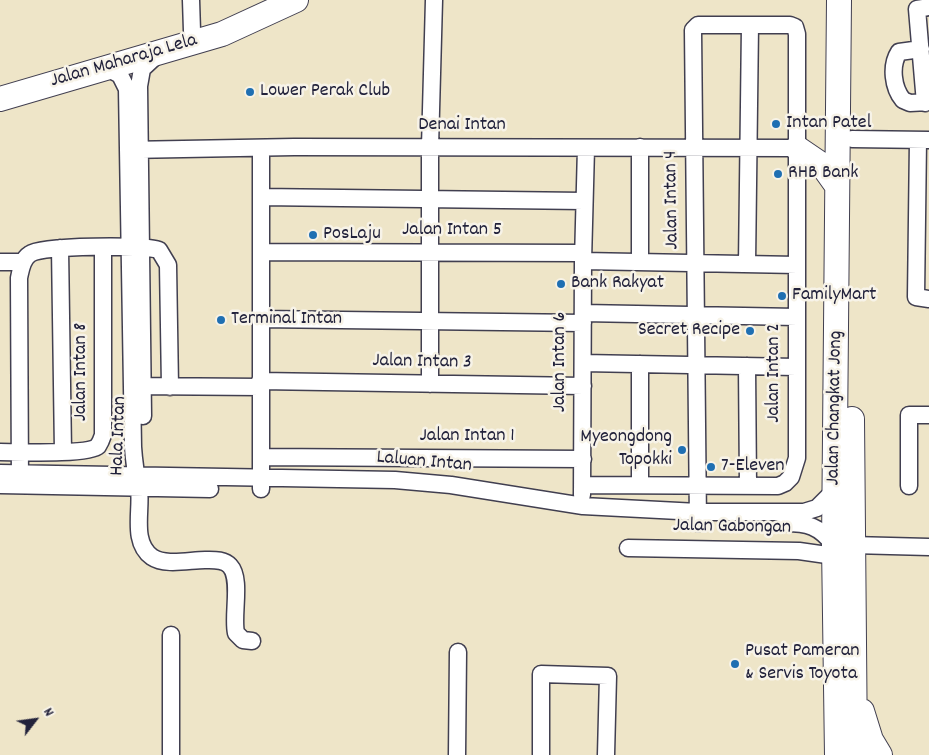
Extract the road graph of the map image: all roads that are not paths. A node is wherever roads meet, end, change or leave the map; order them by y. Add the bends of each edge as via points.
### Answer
1 (191, 0) edge
2 (296, 0) edge
3 (434, 0) edge
4 (839, 0) edge
5 (852, 0) edge
6 (923, 8) edge
7 (246, 22) junction
8 (750, 25) junction
9 (192, 32) junction
10 (921, 49) junction
11 (161, 52) junction
12 (107, 68) junction
13 (0, 86) edge
14 (0, 99) edge
15 (927, 102) edge
16 (852, 139) junction
17 (923, 140) edge
18 (640, 147) junction
19 (694, 147) junction
20 (748, 147) junction
21 (430, 148) junction
22 (586, 148) junction
23 (797, 148) junction
24 (261, 149) junction
25 (134, 150) junction
26 (838, 186) junction
27 (261, 197) junction
28 (430, 200) junction
29 (584, 201) junction
30 (136, 247) junction
31 (60, 248) junction
32 (103, 248) junction
33 (261, 252) junction
34 (431, 252) junction
35 (583, 257) junction
36 (0, 262) edge
37 (23, 262) junction
38 (640, 262) junction
39 (695, 263) junction
40 (747, 264) junction
41 (797, 264) junction
42 (929, 299) edge
43 (696, 316) junction
44 (796, 317) junction
45 (583, 318) junction
46 (260, 319) junction
47 (430, 321) junction
48 (583, 363) junction
49 (640, 364) junction
50 (696, 365) junction
51 (747, 366) junction
52 (796, 367) junction
53 (260, 384) junction
54 (430, 384) junction
55 (138, 386) junction
56 (583, 386) junction
57 (170, 387) junction
58 (929, 415) edge
59 (0, 452) edge
60 (20, 452) junction
61 (63, 452) junction
62 (262, 457) junction
63 (582, 459) junction
64 (0, 473) edge
65 (20, 479) junction
66 (139, 481) junction
67 (0, 484) edge
68 (261, 484) junction
69 (582, 485) junction
70 (640, 485) junction
71 (698, 485) junction
72 (748, 486) junction
73 (910, 486) dead end
74 (835, 490) junction
75 (583, 511) junction
76 (698, 517) junction
77 (929, 547) edge
78 (628, 548) dead end
79 (840, 548) junction
80 (171, 635) dead end
81 (252, 642) dead end
82 (458, 652) dead end
83 (854, 675) junction
84 (836, 727) junction
85 (171, 755) edge
86 (457, 755) edge
87 (541, 755) edge
88 (606, 755) edge
89 (825, 755) edge
90 (837, 755) edge
91 (855, 755) edge
92 (880, 755) edge

1 - 9 street
2 - 7 highway, Jalan Maharaja Lela
3 - 21 street
4 - 26 highway, Jalan Changkat Jong
5 - 16 highway, Jalan Changkat Jong
6 - 10 street
7 - 9 highway, Jalan Maharaja Lela
7 - 11 highway, Jalan Maharaja Lela via 222,34
8 - 19 street, Jalan Intan 4 via 694,26
8 - 20 street
8 - 23 street, Jalan Intan 2 via 795,27
9 - 13 highway, Jalan Maharaja Lela
10 - 15 street
10 - 15 street via 899,52 895,57 894,83 903,100
11 - 12 highway, Jalan Maharaja Lela
11 - 25 street, Hala Intan via 146,64 140,76
12 - 14 highway, Jalan Maharaja Lela
12 - 25 street, Hala Intan via 120,75 127,89
16 - 17 street
16 - 79 highway, Jalan Changkat Jong
17 - 42 street via 916,297
18 - 19 street, Denai Intan
18 - 22 street, Denai Intan
18 - 38 street
19 - 20 street, Denai Intan
19 - 39 street, Jalan Intan 4
20 - 23 street, Denai Intan
20 - 40 street
21 - 22 street, Denai Intan
21 - 24 street, Denai Intan
21 - 28 street
22 - 29 street, Jalan Intan 6
23 - 26 highway via 822,165
23 - 41 street, Jalan Intan 2
24 - 25 street, Denai Intan
24 - 27 street
25 - 30 street, Hala Intan
26 - 74 highway, Jalan Changkat Jong
27 - 28 street
27 - 33 street
28 - 29 street
28 - 34 street
29 - 35 street, Jalan Intan 6
30 - 32 street
30 - 55 street, Hala Intan
30 - 57 street via 159,250 168,265
31 - 32 street
31 - 37 street via 35,251
31 - 61 street
32 - 61 street, Jalan Intan 8 via 103,435 98,446 89,450
33 - 34 street, Jalan Intan 5
33 - 46 street
34 - 35 street, Jalan Intan 5
34 - 47 street
35 - 38 street, Jalan Intan 5
35 - 45 street, Jalan Intan 6
36 - 37 street
37 - 60 street via 19,278
38 - 39 street, Jalan Intan 5
39 - 40 street, Jalan Intan 5
39 - 43 street, Jalan Intan 4
40 - 41 street, Jalan Intan 5
41 - 44 street, Jalan Intan 2
43 - 44 street
43 - 45 street
43 - 50 street, Jalan Intan 4
44 - 52 street, Jalan Intan 2
45 - 47 street
45 - 48 street, Jalan Intan 6
46 - 47 street
46 - 53 street
47 - 54 street
48 - 49 street
48 - 56 street, Jalan Intan 6
49 - 50 street
49 - 70 street
50 - 51 street
50 - 71 street, Jalan Intan 4
51 - 52 street
51 - 72 street
52 - 72 street, Jalan Intan 2 via 795,470 785,483 778,486
53 - 54 street, Jalan Intan 3
53 - 57 street, Jalan Intan 3
53 - 62 street
54 - 56 street, Jalan Intan 3
55 - 57 street, Jalan Intan 3
55 - 66 street, Hala Intan
56 - 63 street, Jalan Intan 6
58 - 73 street via 909,415
59 - 60 street, Jalan Intan 8
60 - 61 street, Jalan Intan 8
60 - 65 street
62 - 63 street, Jalan Intan 1
62 - 68 street
63 - 69 street, Jalan Intan 6
64 - 65 street, Laluan Intan
65 - 66 street, Laluan Intan
65 - 67 street, Laluan Intan
66 - 68 street, Laluan Intan
66 - 81 street, Hala Intan via 139,527 146,550 153,558 163,561 212,560 229,565 234,572 236,633 243,640
68 - 75 street, Laluan Intan via 395,480 501,492
69 - 70 street, Jalan Intan 2
69 - 75 street, Jalan Intan 6
70 - 71 street, Jalan Intan 2
71 - 72 street, Jalan Intan 2
71 - 76 street, Jalan Intan 4
74 - 76 street, Laluan Intan via 817,508 804,512
74 - 79 highway, Jalan Changkat Jong
75 - 76 street, Laluan Intan
76 - 79 street, Laluan Intan via 804,522 820,528
77 - 79 street, Jalan Gabongan
78 - 79 street, Jalan Gabongan via 799,551
79 - 83 highway, Jalan Changkat Jong
79 - 84 highway, Jalan Changkat Jong
80 - 85 street
82 - 86 street
83 - 91 highway, Jalan Changkat Jong
83 - 92 highway via 864,721
84 - 89 highway
84 - 90 highway, Jalan Changkat Jong
87 - 88 street via 541,674 608,676

